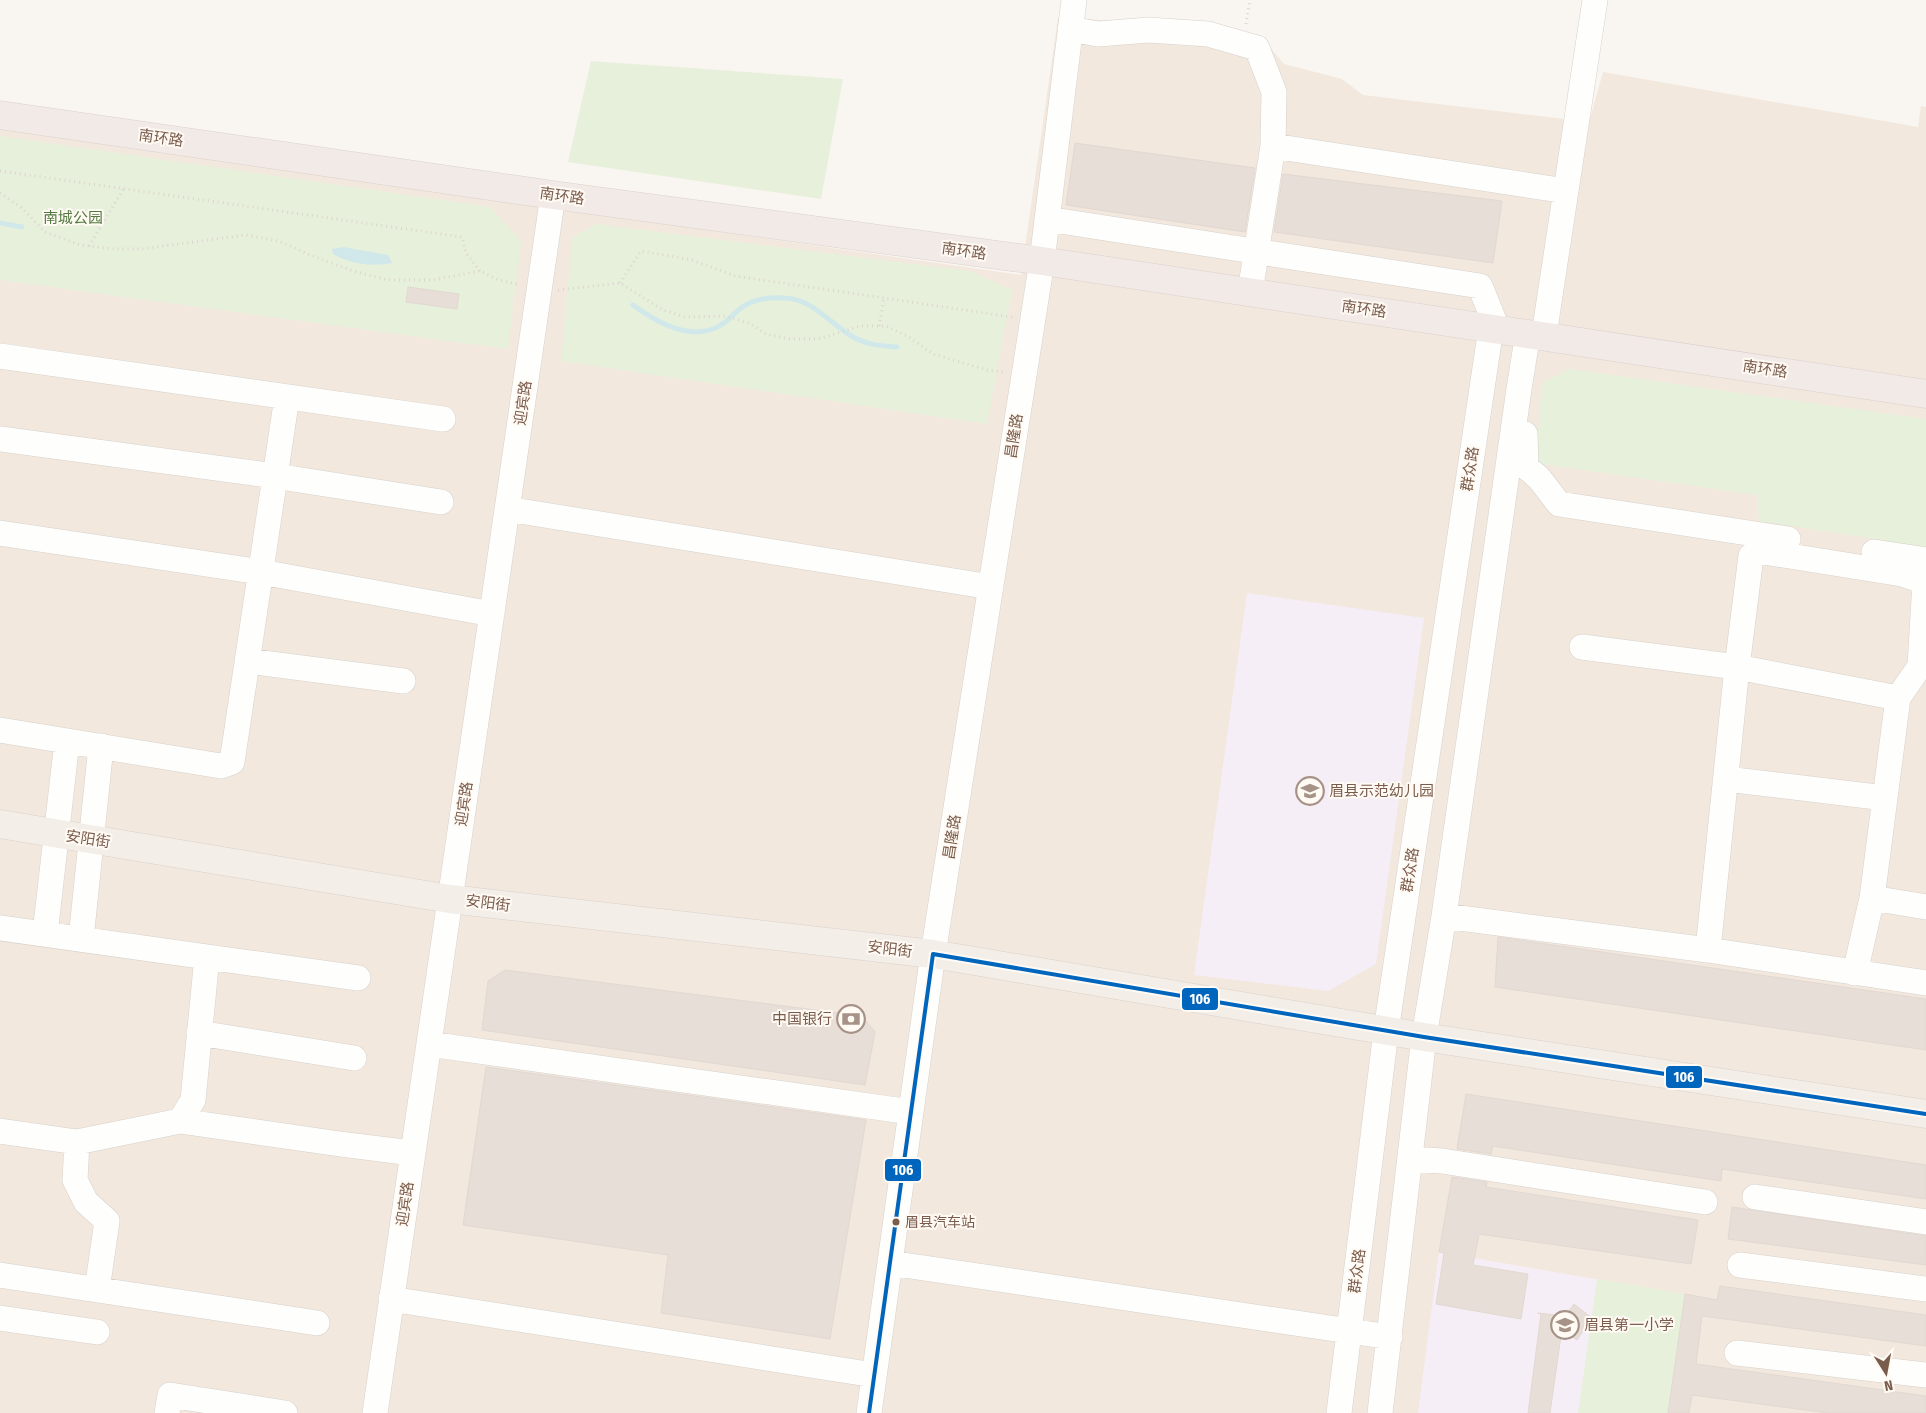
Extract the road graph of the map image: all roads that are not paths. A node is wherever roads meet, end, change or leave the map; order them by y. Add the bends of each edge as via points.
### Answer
1 (1074, 0) edge
2 (1595, 0) edge
3 (1070, 29) junction
4 (0, 115) edge
5 (1273, 146) junction
6 (1566, 191) junction
7 (553, 195) junction
8 (1047, 219) junction
9 (1256, 252) junction
10 (1042, 261) junction
11 (1250, 292) junction
12 (1494, 328) junction
13 (1536, 334) junction
14 (0, 356) edge
15 (1519, 389) junction
16 (1926, 394) edge
17 (287, 397) junction
18 (443, 419) dead end
19 (0, 439) edge
20 (276, 476) junction
21 (441, 502) dead end
22 (507, 509) junction
23 (0, 534) edge
24 (1926, 560) edge
25 (261, 572) junction
26 (991, 587) junction
27 (492, 614) junction
28 (1582, 647) dead end
29 (247, 661) junction
30 (1737, 667) junction
31 (402, 681) dead end
32 (1898, 698) junction
33 (0, 730) edge
34 (67, 741) junction
35 (101, 746) junction
36 (1726, 779) junction
37 (1885, 798) junction
38 (0, 824) edge
39 (58, 834) junction
40 (92, 839) junction
41 (1872, 898) junction
42 (450, 899) junction
43 (1926, 907) edge
44 (1444, 916) junction
45 (0, 928) edge
46 (45, 934) junction
47 (81, 939) junction
48 (1708, 950) junction
49 (934, 954) junction
50 (207, 957) junction
51 (1855, 973) junction
52 (358, 978) dead end
53 (1926, 983) edge
54 (1386, 1031) junction
55 (199, 1033) junction
56 (1424, 1037) junction
57 (429, 1044) junction
58 (354, 1058) dead end
59 (911, 1112) junction
60 (1926, 1114) edge
61 (180, 1121) junction
62 (0, 1132) edge
63 (77, 1142) junction
64 (412, 1153) junction
65 (1410, 1158) junction
66 (1755, 1197) dead end
67 (1705, 1202) dead end
68 (1926, 1222) edge
69 (890, 1263) junction
70 (1740, 1266) dead end
71 (0, 1275) edge
72 (1926, 1289) edge
73 (97, 1290) junction
74 (391, 1299) junction
75 (0, 1318) edge
76 (317, 1322) dead end
77 (1350, 1331) junction
78 (97, 1332) dead end
79 (1390, 1336) junction
80 (1738, 1353) dead end
81 (874, 1375) junction
82 (1926, 1375) edge
83 (167, 1413) edge
84 (285, 1413) edge
85 (375, 1413) edge
86 (869, 1413) edge
87 (1339, 1413) edge
88 (1380, 1413) edge

1 - 3 street, 昌隆路
2 - 6 street
3 - 5 street via 1098,34 1149,30 1208,34 1257,48 1274,92
3 - 8 street, 昌隆路
4 - 7 highway, 南环路
5 - 6 street
5 - 9 street
6 - 13 street
7 - 10 highway, 南环路
7 - 22 street, 迎宾路
8 - 9 street
8 - 10 street, 昌隆路
9 - 11 street
9 - 12 street via 1480,286
10 - 11 highway, 南环路
10 - 26 street, 昌隆路
11 - 12 highway, 南环路
12 - 13 highway, 南环路
12 - 54 street, 群众路
13 - 15 street
13 - 16 highway, 南环路
14 - 17 street
15 - 24 street via 1525,396 1526,467 1559,504
15 - 44 street
17 - 18 street
17 - 20 street
19 - 20 street
20 - 21 street
20 - 25 street
22 - 26 street
22 - 27 street, 迎宾路
23 - 25 street
25 - 27 street
25 - 29 street
26 - 49 street, 昌隆路
27 - 42 street, 迎宾路
28 - 30 street
29 - 31 street
29 - 35 street via 232,762 221,766
30 - 32 street
30 - 32 street via 1751,556 1758,551 1902,574 1925,582 1920,666
30 - 36 street
32 - 37 street
33 - 34 street
34 - 35 street
34 - 39 street
35 - 40 street
36 - 37 street
36 - 48 street
37 - 41 street
38 - 39 main road, 安阳街
39 - 40 main road, 安阳街
39 - 46 street
40 - 42 main road, 安阳街
40 - 47 street
41 - 43 street
41 - 51 street
42 - 49 main road, 安阳街
42 - 57 street, 迎宾路
44 - 48 street
44 - 56 street
45 - 46 street
46 - 47 street
47 - 50 street
48 - 51 street
49 - 54 main road, 安阳街
49 - 59 street, 昌隆路
50 - 52 street
50 - 55 street
51 - 53 street
54 - 56 main road, 安阳街
54 - 77 street, 群众路
55 - 58 street
55 - 61 street via 193,1100
56 - 60 main road, 安阳街
56 - 65 street
57 - 59 street
57 - 64 street, 迎宾路
59 - 69 street, 昌隆路
61 - 63 street
61 - 64 street
62 - 63 street
63 - 73 street via 75,1180 86,1202 107,1221
64 - 74 street, 迎宾路
65 - 67 street
65 - 79 street
66 - 68 street
69 - 77 street
69 - 81 street, 昌隆路
70 - 72 street
71 - 73 street
73 - 76 street
74 - 81 street
74 - 85 street, 迎宾路
75 - 78 street
77 - 79 street
77 - 87 street, 群众路
79 - 88 street
80 - 82 street
81 - 86 street, 昌隆路
83 - 84 street via 170,1394

